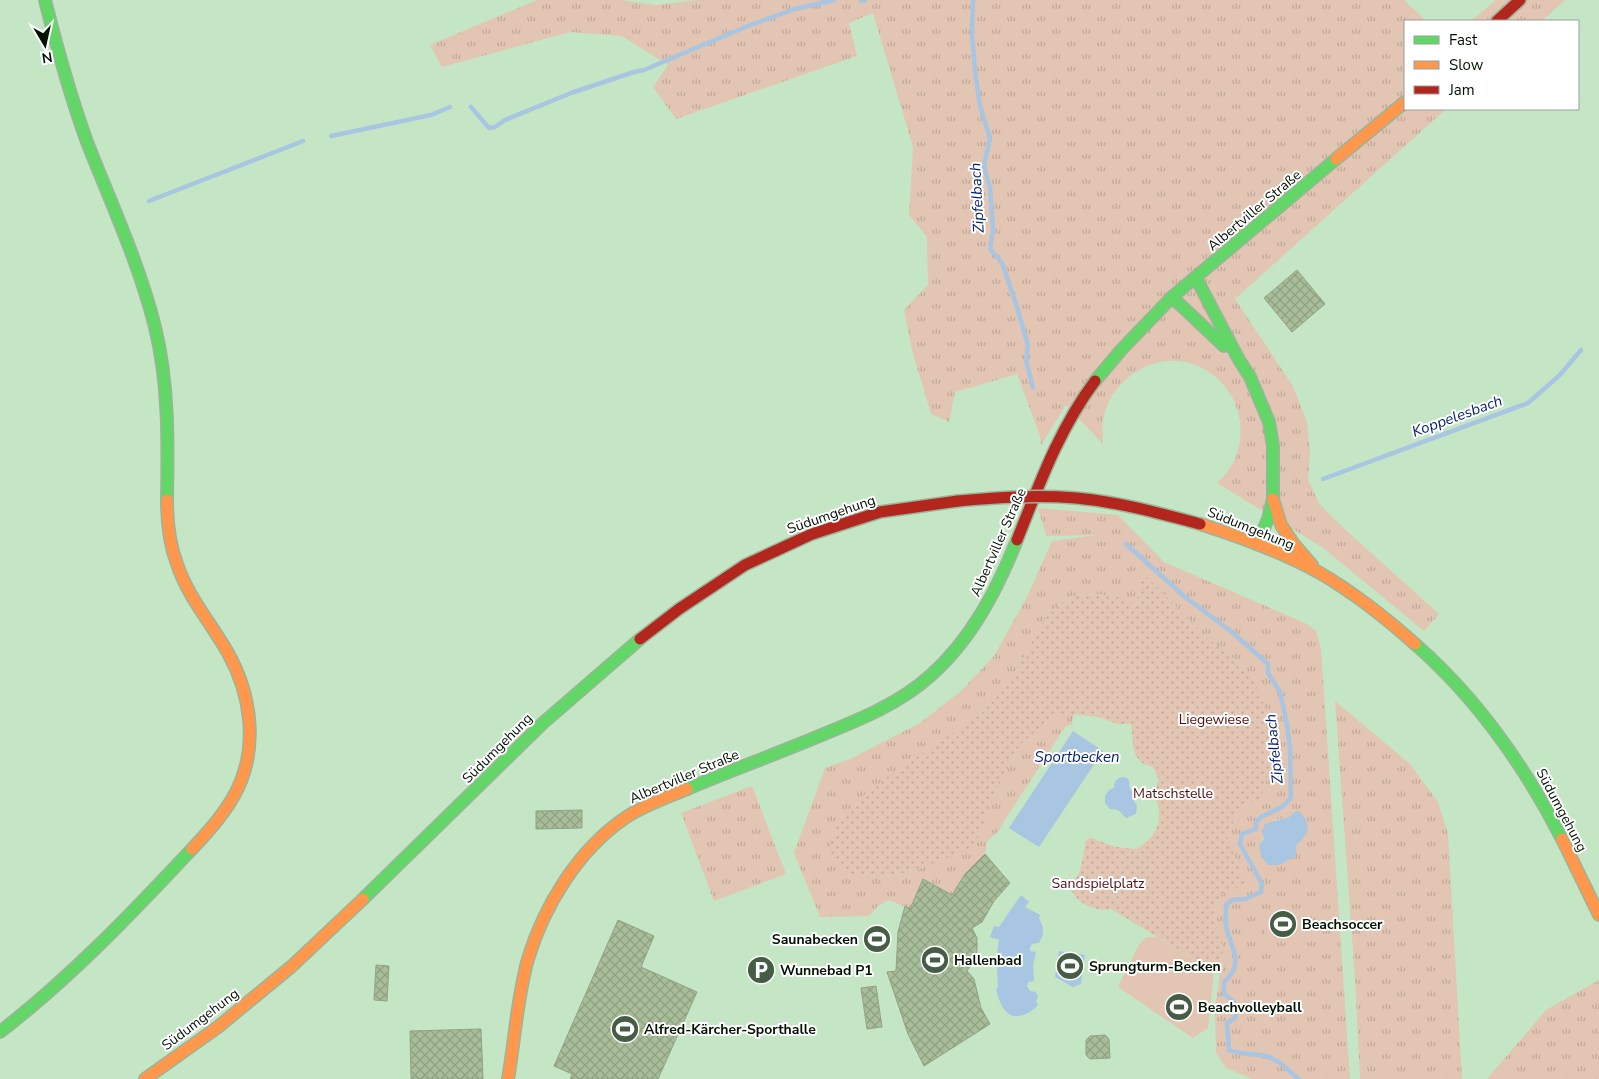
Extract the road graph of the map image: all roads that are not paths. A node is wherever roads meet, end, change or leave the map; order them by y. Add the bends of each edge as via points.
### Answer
1 (45, 0) edge
2 (1520, 0) edge
3 (1498, 20) edge
4 (1404, 103) edge
5 (1196, 278) junction
6 (1172, 297) junction
7 (1238, 358) junction
8 (1274, 464) junction
9 (1263, 489) dead end
10 (1273, 499) junction
11 (1258, 544) junction
12 (1320, 573) junction
13 (1599, 915) edge
14 (0, 1032) edge
15 (145, 1079) edge
16 (508, 1079) edge

1 - 14 street via 66,84 142,280 155,328 168,417 171,545 180,575 232,662 244,689 250,722 250,748 242,780 227,806 193,848 73,971
2 - 3 street
4 - 5 street, Albertviller Straße
5 - 6 street, Albertviller Straße
5 - 7 street
6 - 7 street
6 - 16 street, Albertviller Straße via 1140,328 1081,400 1055,448 987,604 964,639 940,666 909,692 876,711 655,802 624,819 596,843 559,890 528,960
7 - 8 street via 1250,376 1269,422
8 - 9 street
8 - 10 street
10 - 11 street
10 - 12 street via 1281,525
11 - 12 street, Südumgehung
11 - 15 street, Südumgehung, bridge via 1241,533 1149,510 1058,497 1012,496 880,512 812,534 745,565 679,608 631,645 544,723 292,966 218,1027
12 - 13 street, Südumgehung via 1412,639 1451,677 1494,729 1526,774

